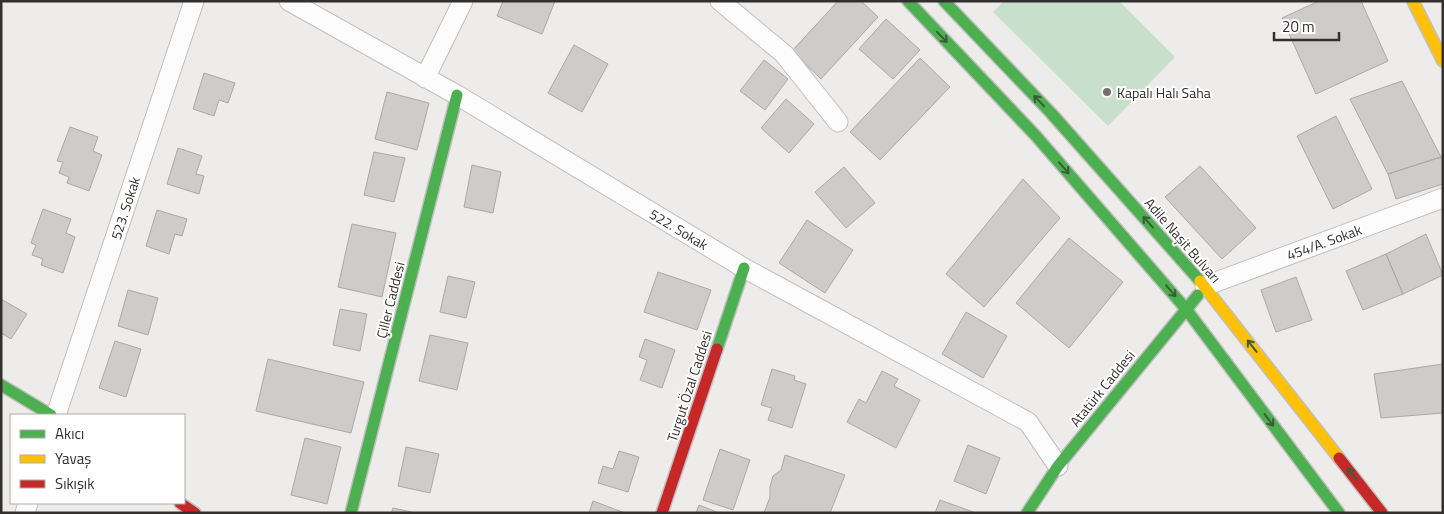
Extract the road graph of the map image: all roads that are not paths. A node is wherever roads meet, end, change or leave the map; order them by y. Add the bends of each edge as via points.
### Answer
1 (194, 1) edge
2 (288, 1) edge
3 (463, 1) edge
4 (720, 1) edge
5 (908, 1) edge
6 (944, 1) edge
7 (1413, 1) edge
8 (1443, 61) edge
9 (425, 78) junction
10 (457, 95) junction
11 (838, 122) dead end
12 (1443, 198) edge
13 (744, 268) junction
14 (1205, 286) junction
15 (1186, 309) junction
16 (1, 385) edge
17 (49, 414) edge
18 (56, 414) edge
19 (1058, 466) junction
20 (182, 504) edge
21 (195, 513) edge
22 (351, 513) edge
23 (662, 513) edge
24 (1027, 513) edge
25 (1339, 513) edge
26 (1382, 513) edge

1 - 18 street, 523. Sokak
2 - 9 street, 522. Sokak
3 - 9 street
4 - 11 street via 784,54
5 -> 15 main road via 1036,136
14 -> 6 main road, Adile Naşit Bulvarı via 1051,113
7 - 8 main road
9 - 10 street, 522. Sokak
10 - 13 street, 522. Sokak
10 - 22 main road, Çiller Caddesi
12 - 14 street, 454/A. Sokak
13 - 19 street, 522. Sokak via 1028,422
13 - 23 main road, Turgut Özal Caddesi
14 - 15 main road, Atatürk Caddesi
26 -> 14 main road, Adile Naşit Bulvarı
15 - 19 main road, Atatürk Caddesi
15 -> 25 main road
16 - 17 main road
19 - 24 main road, Atatürk Caddesi
20 - 21 main road

